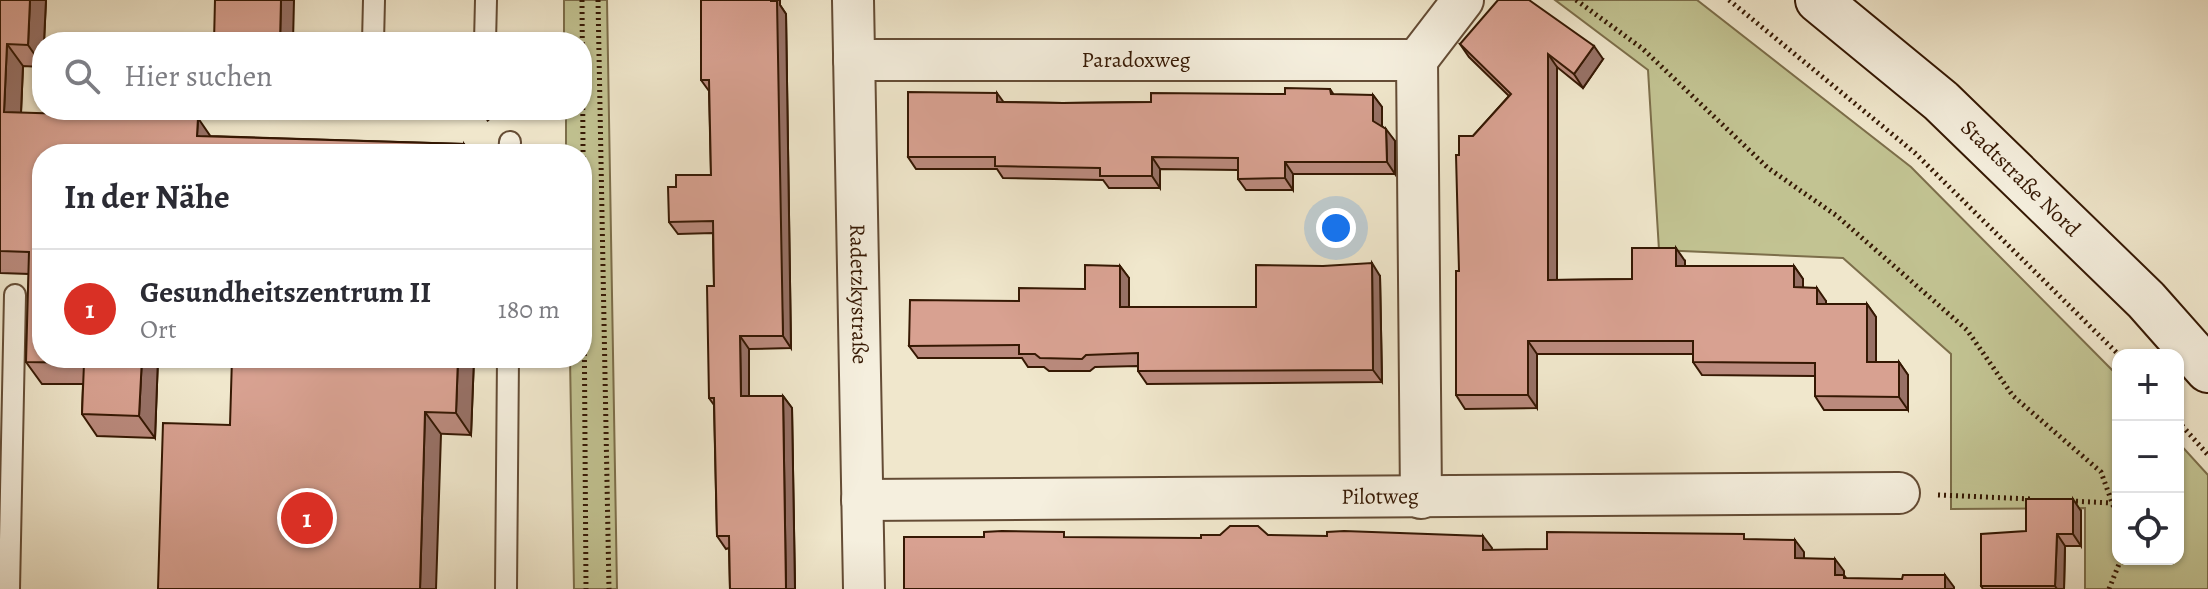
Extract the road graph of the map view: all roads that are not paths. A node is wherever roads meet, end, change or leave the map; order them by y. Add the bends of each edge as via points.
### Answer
1 (374, 0) edge
2 (486, 0) edge
3 (853, 0) edge
4 (1463, 0) edge
5 (1818, 0) edge
6 (373, 32) edge
7 (485, 32) edge
8 (854, 60) junction
9 (1417, 60) junction
10 (15, 295) dead end
11 (508, 368) edge
12 (2208, 370) edge
13 (1899, 493) road end
14 (1421, 498) junction
15 (862, 500) junction
16 (9, 589) edge
17 (506, 589) edge
18 (864, 589) edge

1 - 6 lane
2 - 7 lane
3 - 8 street, Radetzkystraße
4 - 9 street
5 - 12 main road, Stadtstraße Nord via 1941,101 2146,300
8 - 9 street, Paradoxweg
8 - 15 street, Radetzkystraße
9 - 14 street
10 - 16 lane
11 - 17 lane
13 - 14 street, Pilotweg
14 - 15 street, Pilotweg
15 - 18 street, Radetzkystraße

